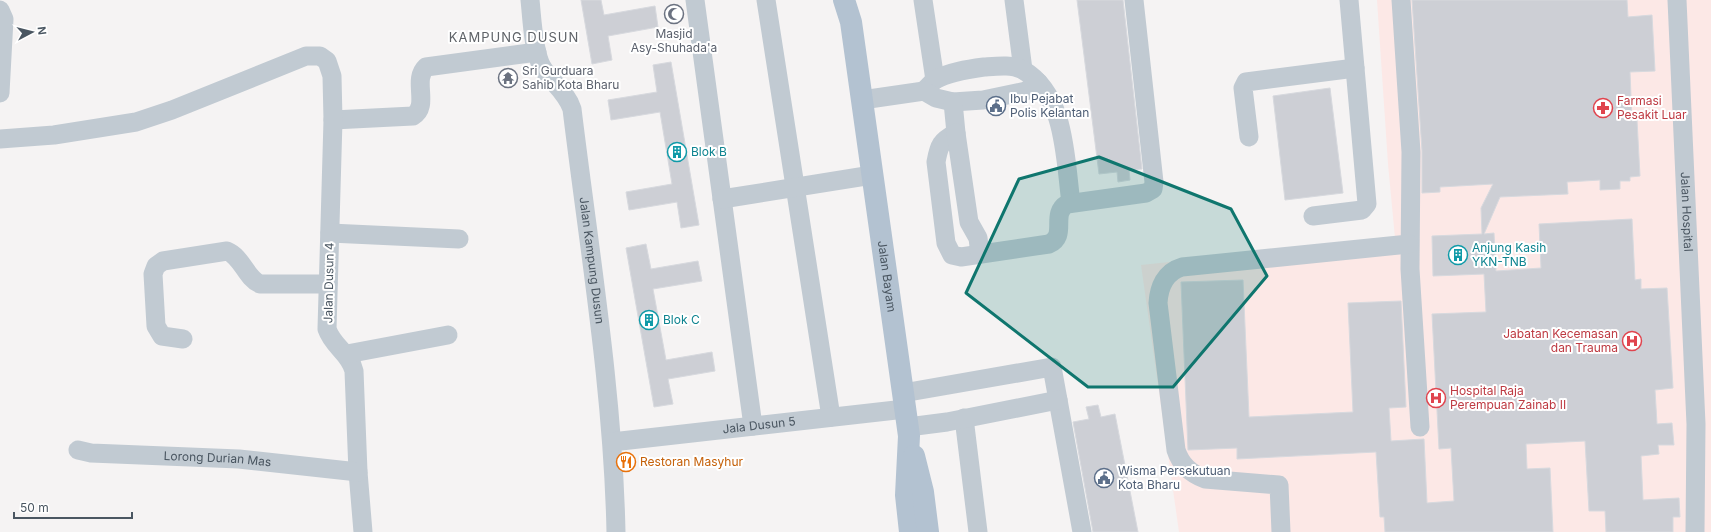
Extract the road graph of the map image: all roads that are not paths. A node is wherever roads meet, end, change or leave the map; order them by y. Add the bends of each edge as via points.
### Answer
1 (530, 0) edge
2 (695, 0) edge
3 (766, 0) edge
4 (844, 0) edge
5 (853, 0) edge
6 (923, 0) edge
7 (1014, 0) edge
8 (1134, 0) edge
9 (1349, 0) edge
10 (1401, 0) edge
11 (1677, 0) edge
12 (0, 10) edge
13 (851, 22) junction
14 (537, 52) junction
15 (1355, 68) junction
16 (1023, 70) junction
17 (1038, 82) junction
18 (929, 86) junction
19 (0, 93) edge
20 (862, 100) junction
21 (953, 102) junction
22 (333, 120) junction
23 (956, 133) junction
24 (1248, 137) dead end
25 (0, 139) edge
26 (872, 175) junction
27 (796, 187) junction
28 (722, 199) junction
29 (1071, 202) junction
30 (1313, 216) dead end
31 (330, 233) junction
32 (459, 239) dead end
33 (1409, 244) junction
34 (980, 254) junction
35 (328, 284) junction
36 (448, 335) dead end
37 (183, 339) dead end
38 (347, 354) junction
39 (1058, 400) junction
40 (906, 416) junction
41 (831, 417) junction
42 (964, 418) junction
43 (1704, 424) edge
44 (753, 426) junction
45 (1420, 427) dead end
46 (612, 442) junction
47 (78, 450) dead end
48 (358, 472) junction
49 (363, 532) edge
50 (616, 532) edge
51 (910, 532) edge
52 (928, 532) edge
53 (978, 532) edge
54 (1082, 532) edge
55 (1281, 532) edge
56 (1695, 532) edge

1 - 14 street, Jalan Kampung Dusun
2 - 28 street
3 - 27 street
4 - 13 main road, Jalan Bayam
5 - 13 street, Jalan Bayam
6 - 18 street
7 - 16 street
8 - 29 street via 1153,188 1146,193
9 - 15 street
10 - 33 street via 1411,152
11 - 43 street, Jalan Hospital
12 - 19 street via 4,19
13 - 20 main road, Jalan Bayam
14 - 22 street via 426,68 420,74 420,104 413,116
14 - 46 street, Jalan Kampung Dusun via 547,75 569,99 572,109
15 - 24 street via 1246,82 1243,88
15 - 30 street via 1368,204 1362,210
16 - 17 street
16 - 18 street via 1008,66 980,68 952,74
17 - 21 street via 1026,91 1008,96
17 - 29 street via 1056,111
18 - 20 street
18 - 21 street via 936,98
20 - 26 main road, Jalan Bayam
21 - 23 street
22 - 25 street, Jalan Dusun 4 via 331,67 320,56 313,55 136,122 61,135
22 - 31 street, Jalan Dusun 4
23 - 34 street via 969,222 978,238
23 - 34 street via 943,140 936,162 946,243 949,251 956,257
26 - 27 street
26 - 40 main road, Jalan Bayam
27 - 28 street
27 - 41 street
28 - 44 street
29 - 34 street via 1060,210 1059,235 1053,242
31 - 32 street
31 - 35 street, Jalan Dusun 4
33 - 45 street
33 - 55 street via 1182,267 1174,270 1162,284 1158,303 1176,450 1180,460 1195,475 1205,479 1279,485
35 - 37 street via 260,284 228,252 159,263 153,274 156,330 162,336
35 - 38 street, Jalan Dusun 4 via 327,329 336,346
36 - 38 street
38 - 48 street, Jalan Dusun 4 via 354,371
39 - 40 street via 1052,367
39 - 42 street
39 - 54 street
40 - 41 street, Jala Dusun 5
40 - 42 street
40 - 51 main road, Jalan Bayam via 906,495
40 - 52 main road via 924,492
41 - 44 street, Jala Dusun 5
42 - 53 street
43 - 56 street, Jalan Hospital
44 - 46 street, Jala Dusun 5
46 - 50 street, Jalan Kampung Dusun
47 - 48 street, Lorong Durian Mas via 90,453 238,459
48 - 49 street, Jalan Dusun 4

